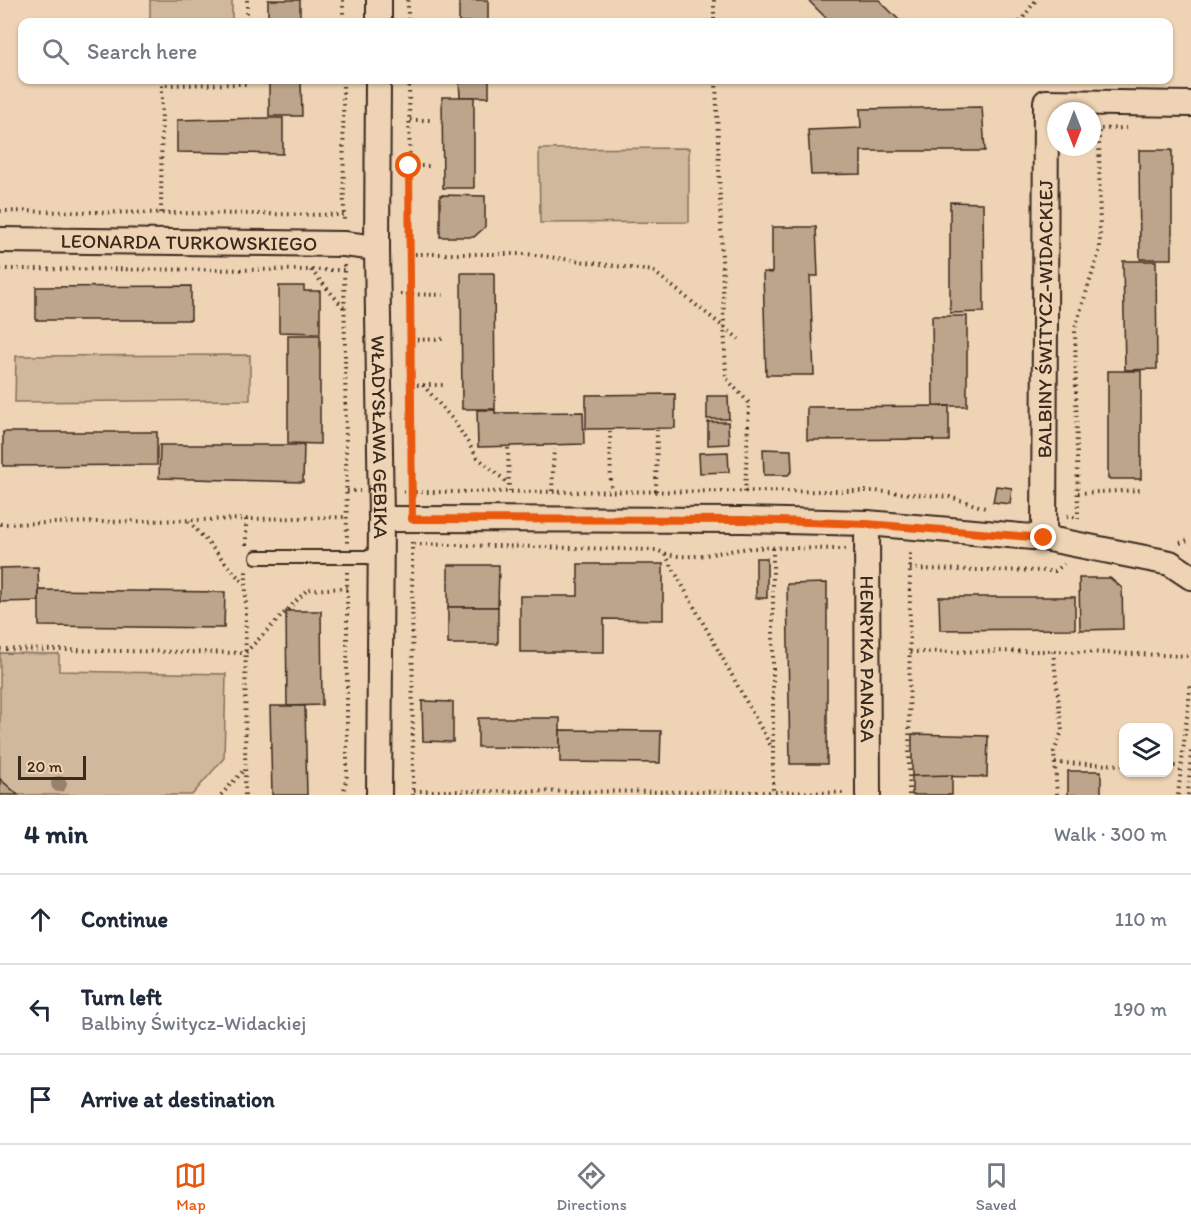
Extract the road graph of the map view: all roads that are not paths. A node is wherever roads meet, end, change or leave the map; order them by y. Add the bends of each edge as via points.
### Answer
1 (379, 0) edge
2 (379, 18) edge
3 (378, 84) edge
4 (1191, 104) edge
5 (0, 240) edge
6 (377, 248) junction
7 (381, 519) junction
8 (867, 524) junction
9 (1044, 538) junction
10 (1179, 555) edge
11 (381, 557) junction
12 (250, 558) road end
13 (1191, 577) edge
14 (858, 794) edge
15 (379, 795) edge

1 - 2 street
3 - 6 street, WŁADYSŁAWA GĘBIKA
4 - 9 street, BALBINY ŚWITYCZ-WIDACKIEJ via 1046,102
5 - 6 street, LEONARDA TURKOWSKIEGO via 344,244
6 - 7 street, WŁADYSŁAWA GĘBIKA
7 - 8 street
7 - 11 street, WŁADYSŁAWA GĘBIKA
8 - 9 street
8 - 14 street, HENRYKA PANASA
9 - 10 street
10 - 13 street
11 - 12 lane
11 - 15 street, WŁADYSŁAWA GĘBIKA

